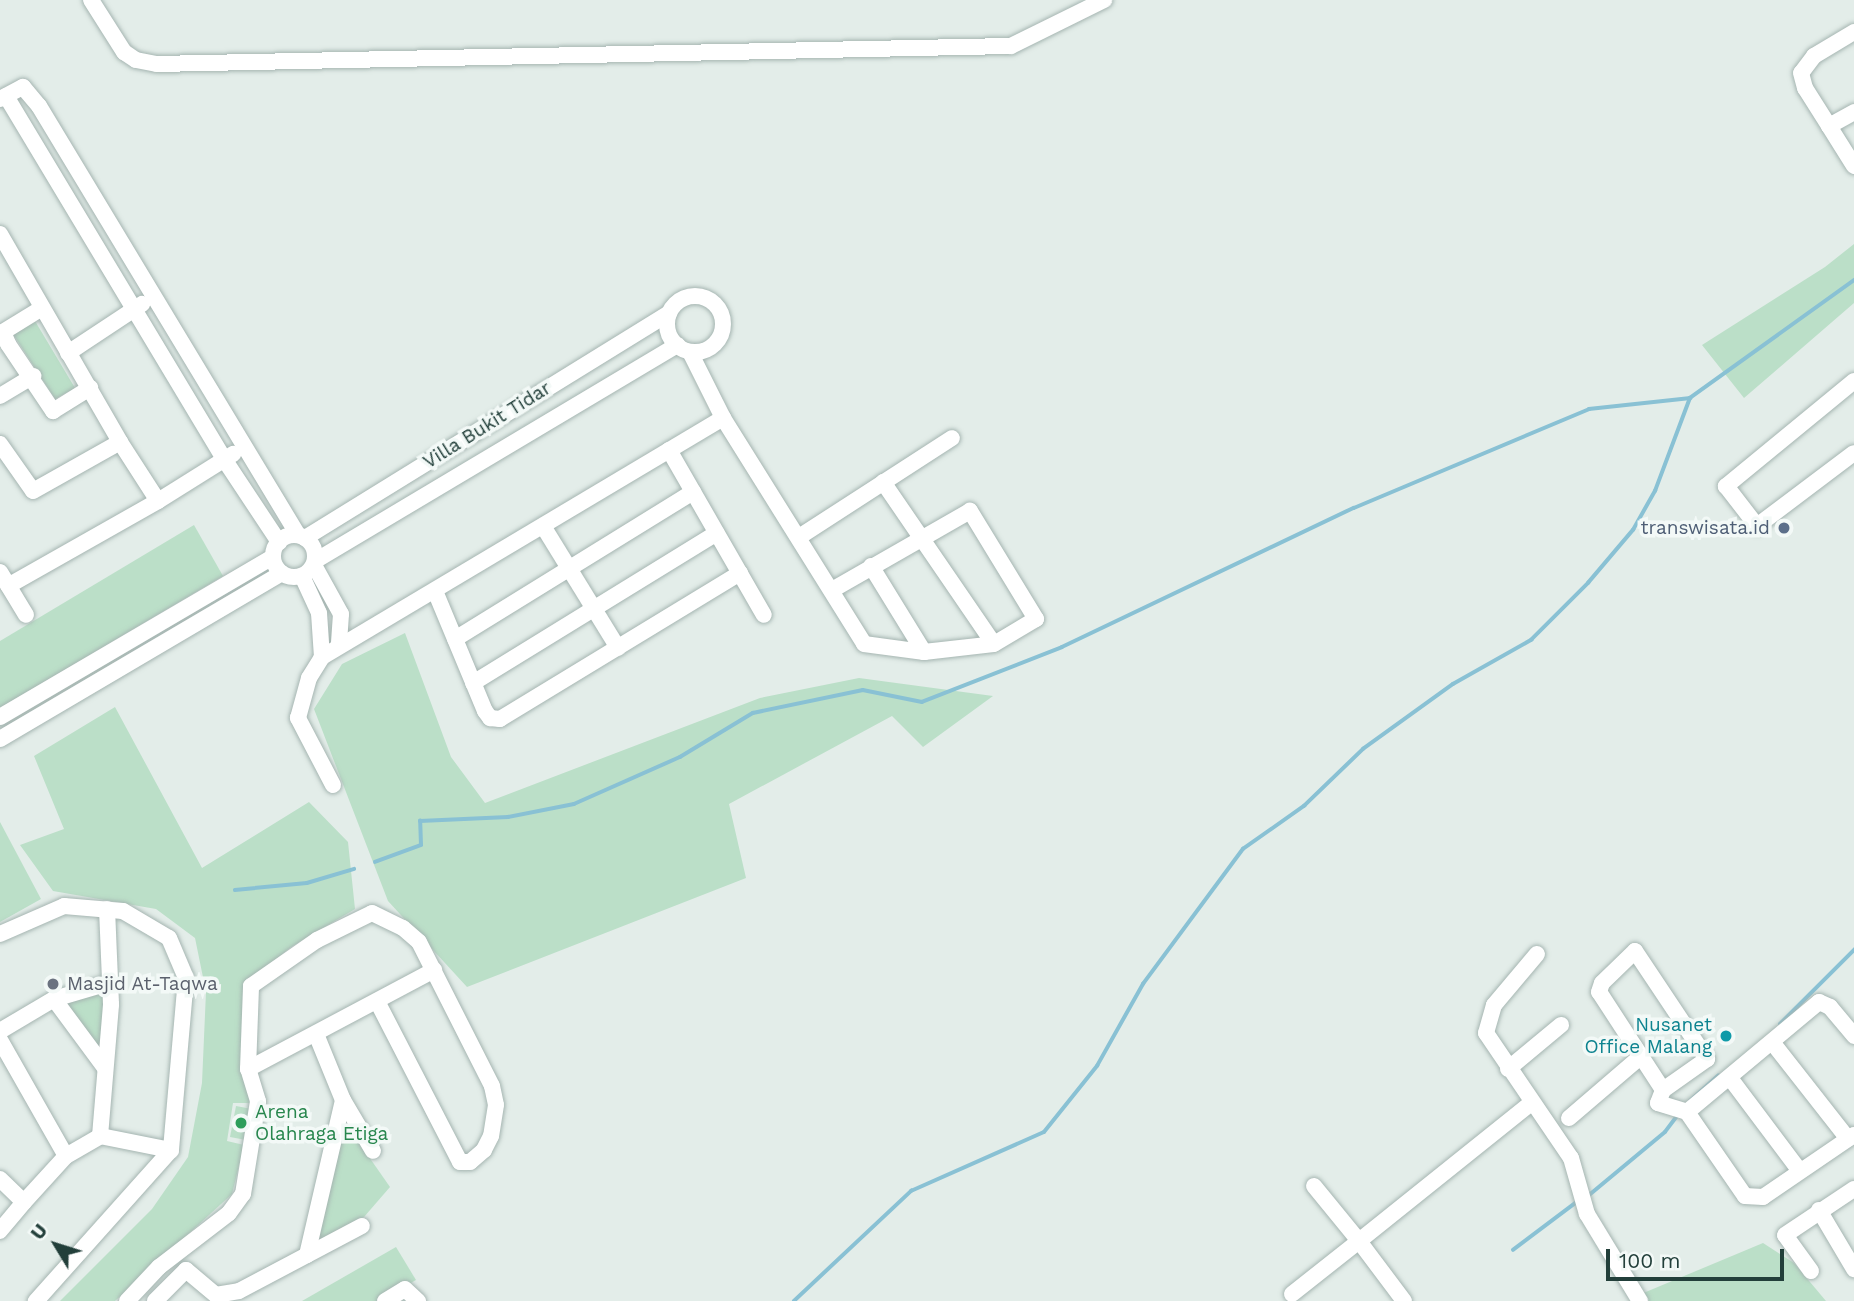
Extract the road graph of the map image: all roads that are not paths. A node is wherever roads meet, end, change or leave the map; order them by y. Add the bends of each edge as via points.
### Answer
1 (91, 0) edge
2 (1104, 0) edge
3 (1854, 32) edge
4 (3, 98) edge
5 (1854, 112) edge
6 (1829, 126) junction
7 (1854, 166) edge
8 (0, 234) edge
9 (5, 252) edge
10 (155, 295) junction
11 (42, 308) junction
12 (135, 308) junction
13 (669, 313) junction
14 (683, 349) junction
15 (68, 353) junction
16 (33, 376) junction
17 (1854, 381) edge
18 (90, 388) junction
19 (0, 396) edge
20 (723, 418) junction
21 (952, 438) dead end
22 (120, 442) junction
23 (0, 444) edge
24 (242, 449) junction
25 (669, 450) junction
26 (1849, 457) edge
27 (224, 459) junction
28 (1854, 476) edge
29 (883, 482) junction
30 (694, 492) junction
31 (158, 501) junction
32 (543, 526) junction
33 (717, 533) junction
34 (302, 537) junction
35 (799, 537) junction
36 (918, 537) junction
37 (276, 549) junction
38 (315, 563) junction
39 (871, 566) junction
40 (569, 568) junction
41 (282, 573) junction
42 (740, 573) junction
43 (302, 576) junction
44 (4, 579) edge
45 (832, 590) junction
46 (435, 591) junction
47 (594, 610) junction
48 (26, 615) dead end
49 (765, 615) dead end
50 (455, 639) junction
51 (339, 644) junction
52 (994, 644) junction
53 (618, 648) junction
54 (321, 650) junction
55 (923, 653) junction
56 (473, 683) junction
57 (0, 717) edge
58 (0, 739) edge
59 (332, 785) dead end
60 (107, 909) junction
61 (0, 934) edge
62 (1537, 954) dead end
63 (434, 970) junction
64 (112, 982) junction
65 (54, 999) junction
66 (377, 1001) junction
67 (1561, 1025) dead end
68 (0, 1031) edge
69 (316, 1034) junction
70 (1854, 1036) edge
71 (0, 1040) edge
72 (1772, 1042) junction
73 (1639, 1058) junction
74 (105, 1068) junction
75 (248, 1069) junction
76 (1508, 1069) junction
77 (1730, 1078) junction
78 (1663, 1090) junction
79 (343, 1100) junction
80 (1530, 1104) junction
81 (1683, 1111) junction
82 (1569, 1118) dead end
83 (100, 1136) junction
84 (1851, 1137) edge
85 (171, 1150) junction
86 (373, 1152) dead end
87 (66, 1156) junction
88 (1799, 1170) junction
89 (0, 1181) edge
90 (1314, 1186) dead end
91 (1854, 1189) edge
92 (23, 1202) junction
93 (1819, 1210) junction
94 (362, 1226) dead end
95 (0, 1231) edge
96 (1359, 1241) junction
97 (182, 1249) junction
98 (307, 1255) junction
99 (1854, 1269) edge
100 (186, 1270) junction
101 (1811, 1271) dead end
102 (1292, 1294) dead end
103 (36, 1301) edge
104 (127, 1301) edge
105 (155, 1301) edge
106 (385, 1301) edge
107 (418, 1301) edge
108 (1404, 1301) edge
109 (1640, 1301) edge

1 - 2 street via 124,52 157,64 1012,46
3 - 6 street via 1814,56 1801,73
4 - 10 street via 23,87 39,106
4 - 12 street
5 - 6 street
6 - 7 street
8 - 9 street
9 - 11 street
10 - 12 street
10 - 24 street
11 - 15 street
11 - 16 street via 3,332
12 - 15 street
12 - 27 street
13 - 14 street via 667,327
13 - 14 street, Villa Bukit Tidar via 678,302 695,296 709,300 719,310 723,327 718,340 704,351
13 - 34 street, Villa Bukit Tidar
14 - 20 street
14 - 38 street, Villa Bukit Tidar
15 - 18 street
16 - 18 street via 53,411
16 - 19 street
17 - 26 street via 1726,486 1757,526
18 - 22 street
20 - 25 street
20 - 35 street
21 - 29 street
22 - 23 street via 33,491
22 - 31 street
24 - 27 street
24 - 34 street
25 - 30 street
25 - 32 street
26 - 28 street
27 - 31 street
27 - 37 street
29 - 35 street
29 - 36 street
30 - 33 street
30 - 40 street
31 - 44 street
32 - 40 street
32 - 46 street
33 - 42 street
33 - 47 street
34 - 37 street
34 - 38 street via 314,549
35 - 45 street
36 - 39 street
36 - 52 street
36 - 52 street via 970,511 1036,619
37 - 41 street
37 - 57 street
38 - 43 street
38 - 51 street via 341,614
39 - 45 street
39 - 55 street
40 - 47 street
40 - 50 street
41 - 43 street
41 - 58 street
42 - 49 street
42 - 53 street
43 - 54 street via 319,612
44 - 48 street
45 - 55 street via 864,644
46 - 50 street
46 - 51 street
47 - 53 street
47 - 56 street
50 - 56 street
51 - 54 street
52 - 55 street
53 - 56 street via 500,719 490,718
54 - 59 street via 298,718
60 - 61 street via 64,906
60 - 64 street
60 - 85 street via 123,911 169,938 186,978
62 - 76 street via 1486,1018 1486,1034
63 - 66 street
63 - 66 street via 496,1096 491,1136 470,1162 460,1162
63 - 75 street via 419,942 403,928 372,913 317,940 251,986
64 - 65 street
64 - 74 street
65 - 68 street
65 - 74 street
66 - 69 street
67 - 76 street
69 - 75 street
69 - 79 street
70 - 72 street via 1830,1007 1819,1002
71 - 87 street
72 - 77 street
72 - 84 street
73 - 78 street
73 - 78 street via 1599,992 1602,983 1636,951 1707,1059
73 - 82 street
74 - 83 street
75 - 97 street via 258,1101 243,1194 229,1213
76 - 80 street
77 - 81 street
77 - 88 street
78 - 81 street via 1658,1103
79 - 86 street
79 - 98 street
80 - 96 street
80 - 109 street via 1571,1158 1582,1196
81 - 88 street via 1750,1199 1763,1197
83 - 85 street
83 - 87 street
84 - 88 street
85 - 103 street
87 - 92 street
89 - 92 street
90 - 96 street
91 - 93 street
92 - 95 street
93 - 99 street
93 - 101 street via 1785,1235
94 - 98 street
96 - 102 street
96 - 108 street
97 - 100 street
97 - 104 street
98 - 100 street via 225,1296 204,1287
100 - 105 street
106 - 107 street via 405,1289

